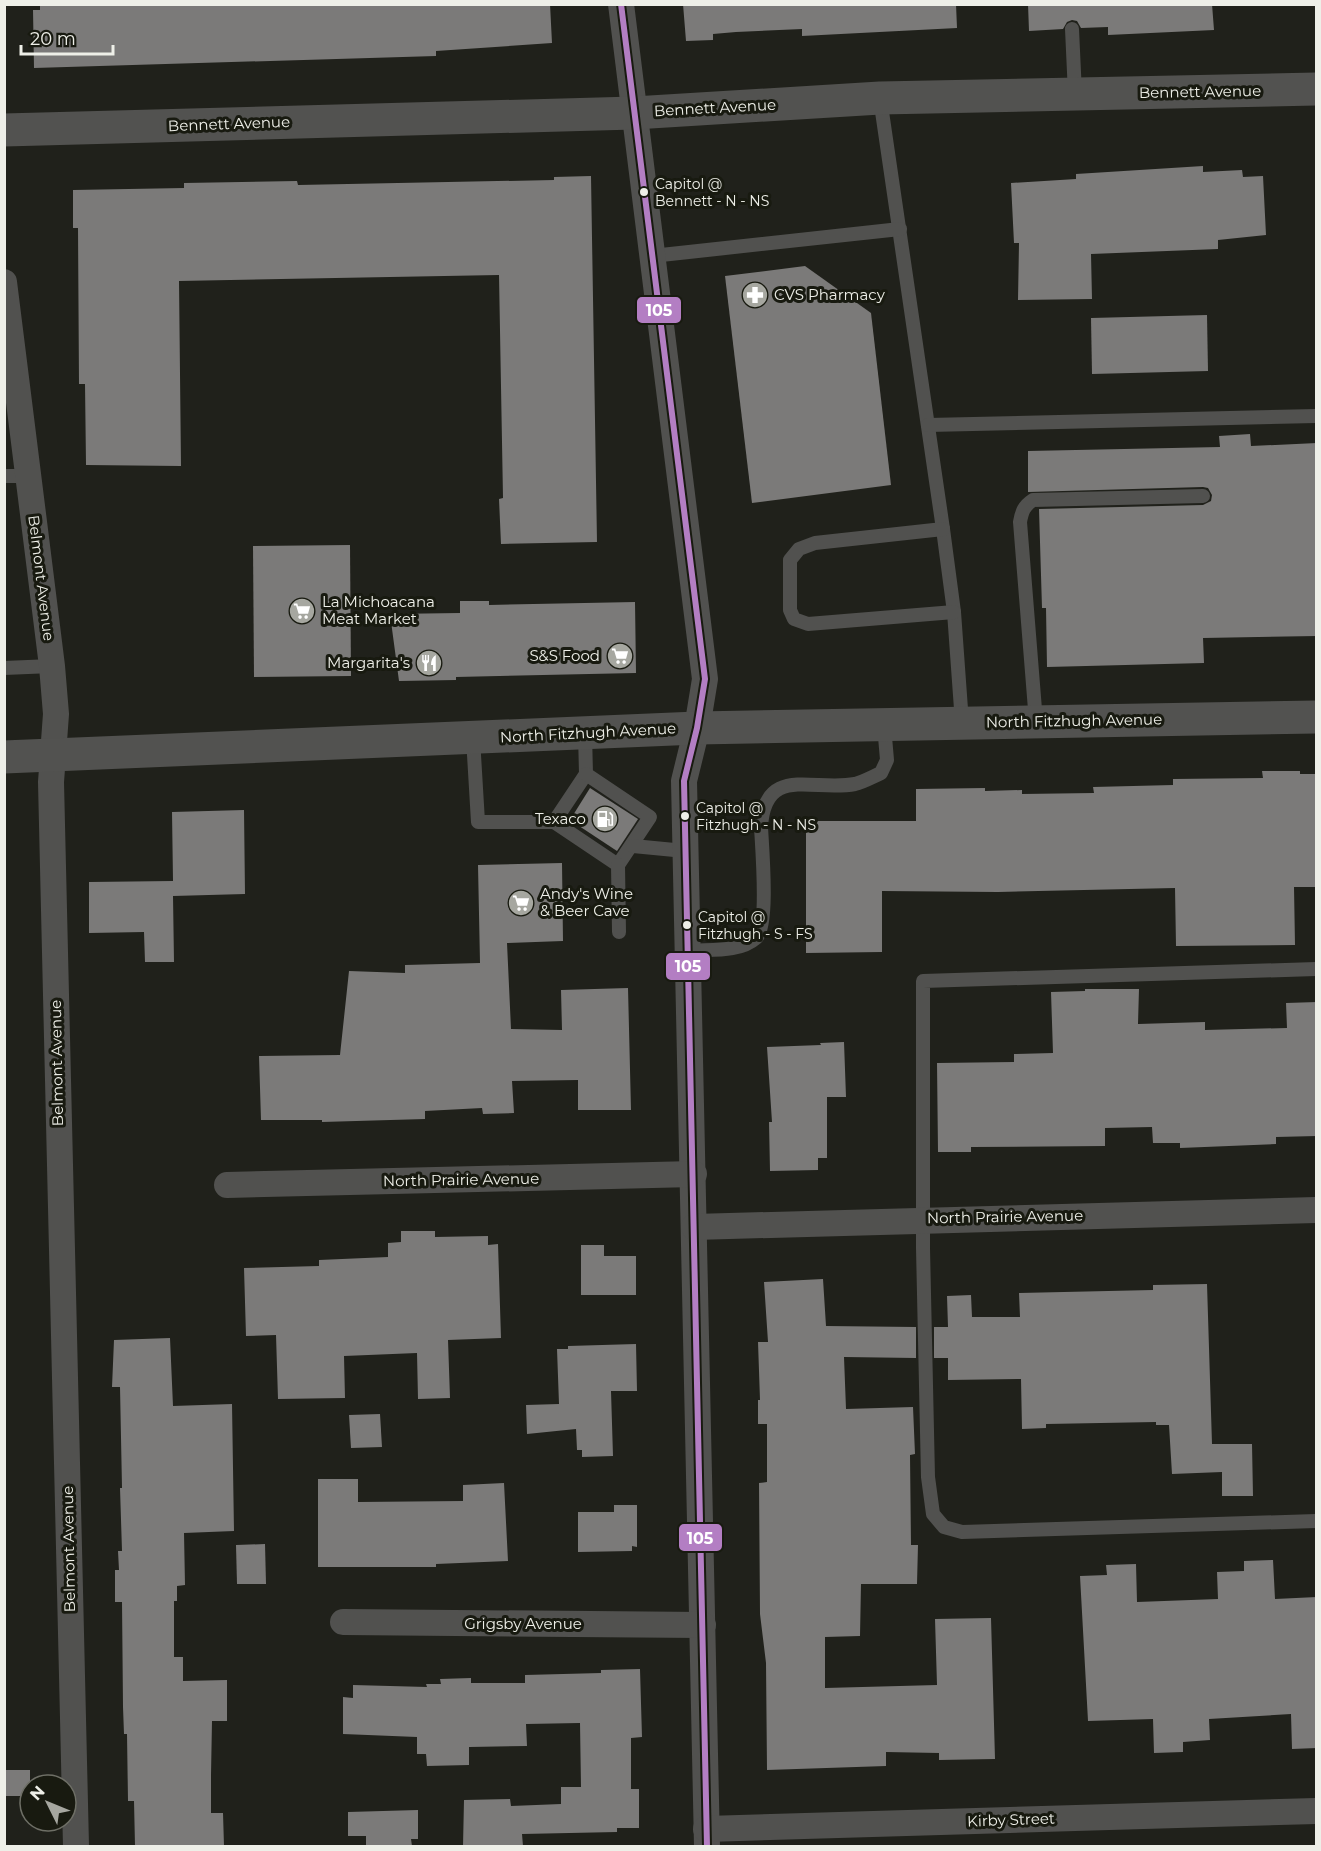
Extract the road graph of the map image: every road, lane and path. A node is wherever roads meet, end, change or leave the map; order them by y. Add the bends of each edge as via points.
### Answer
1 (621, 4) edge
2 (1072, 29) dead end
3 (1317, 89) edge
4 (1075, 94) junction
5 (880, 98) junction
6 (634, 113) junction
7 (4, 130) edge
8 (900, 229) junction
9 (652, 256) junction
10 (4, 282) edge
11 (1317, 416) edge
12 (928, 425) junction
13 (17, 476) edge
14 (1203, 496) dead end
15 (943, 529) junction
16 (954, 612) junction
17 (52, 666) junction
18 (4, 668) edge
19 (1317, 717) edge
20 (1036, 722) junction
21 (962, 723) junction
22 (884, 725) junction
23 (697, 728) junction
24 (585, 733) junction
25 (473, 738) junction
26 (53, 756) junction
27 (4, 757) edge
28 (586, 774) junction
29 (554, 822) junction
30 (633, 846) junction
31 (685, 851) junction
32 (618, 865) junction
33 (619, 932) dead end
34 (688, 951) junction
35 (1317, 969) edge
36 (694, 1174) junction
37 (228, 1185) dead end
38 (1317, 1210) edge
39 (923, 1220) junction
40 (694, 1227) junction
41 (1317, 1521) edge
42 (343, 1622) dead end
43 (703, 1625) junction
44 (1317, 1811) edge
45 (706, 1838) edge
46 (76, 1846) edge

1 - 6 street
2 - 4 lane
3 - 4 street, Bennett Avenue
4 - 5 street, Bennett Avenue
5 - 6 street, Bennett Avenue
5 - 8 lane
6 - 7 street, Bennett Avenue
6 - 9 street
8 - 9 lane
8 - 12 lane
9 - 23 street via 705,679
10 - 13 street, Belmont Avenue
11 - 12 lane
12 - 15 lane
13 - 17 street, Belmont Avenue
14 - 20 lane via 1033,500 1025,505 1020,522
15 - 16 lane
15 - 16 lane via 815,543 798,549 790,560 790,609 794,619 808,624
16 - 21 lane
17 - 18 lane
17 - 26 street, Belmont Avenue via 56,714
19 - 20 street, North Fitzhugh Avenue
20 - 21 street, North Fitzhugh Avenue
21 - 22 street, North Fitzhugh Avenue
22 - 23 street, North Fitzhugh Avenue
22 - 34 lane via 887,760 881,773 854,784 789,785 767,799 761,827 764,915 755,940 733,948
23 - 24 street, North Fitzhugh Avenue
23 - 31 street via 684,782
24 - 25 street, North Fitzhugh Avenue
24 - 28 lane
25 - 26 street, North Fitzhugh Avenue
25 - 29 lane via 478,822
26 - 27 street, North Fitzhugh Avenue
26 - 46 street, Belmont Avenue via 51,806
28 - 29 lane
28 - 30 lane via 650,817
29 - 32 lane
30 - 31 lane
30 - 32 lane
31 - 34 street
32 - 33 lane
34 - 36 street
35 - 39 lane via 923,981
36 - 37 street, North Prairie Avenue
36 - 40 street
38 - 39 street, North Prairie Avenue
39 - 40 street, North Prairie Avenue
39 - 41 lane via 928,1477 933,1514 944,1527 962,1532
40 - 43 street
42 - 43 street, Grigsby Avenue
43 - 45 street
44 - 45 street, Kirby Street

